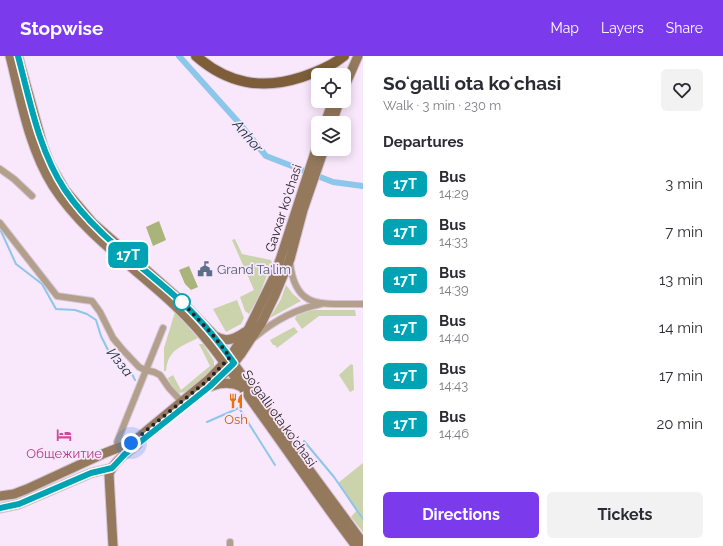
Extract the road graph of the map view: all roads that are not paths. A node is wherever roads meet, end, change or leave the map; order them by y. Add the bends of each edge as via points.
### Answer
1 (10, 56) edge
2 (18, 56) edge
3 (196, 56) edge
4 (344, 56) edge
5 (352, 56) edge
6 (358, 56) edge
7 (346, 68) edge
8 (351, 72) edge
9 (316, 156) edge
10 (320, 156) edge
11 (315, 164) junction
12 (0, 169) edge
13 (310, 181) junction
14 (32, 196) dead end
15 (0, 223) edge
16 (290, 259) junction
17 (324, 303) junction
18 (363, 304) edge
19 (163, 328) dead end
20 (249, 328) junction
21 (212, 334) junction
22 (248, 343) junction
23 (229, 363) junction
24 (145, 370) junction
25 (242, 386) junction
26 (209, 387) junction
27 (182, 402) junction
28 (109, 451) junction
29 (108, 467) junction
30 (91, 473) junction
31 (107, 483) junction
32 (109, 492) junction
33 (0, 496) edge
34 (0, 508) edge
35 (363, 543) edge
36 (113, 546) edge
37 (356, 546) edge

1 - 23 main road, So'galli ota ko'chasi via 35,149 58,194 87,227 185,315
2 - 21 main road, So'galli ota ko'chasi via 43,146 65,190 92,222 177,298
3 - 4 main road via 234,79 265,84 284,82 310,74
5 - 7 main road
6 - 8 main road
9 - 11 main road, Gavxar ko'chasi
10 - 11 main road, Gavxar ko'chasi
11 - 13 main road, Gavxar ko'chasi
12 - 14 street
13 - 16 main road, Gavxar ko'chasi
13 - 20 main road, Gavxar ko'chasi via 281,257
15 - 24 street via 56,296 92,301 118,344 139,367
16 - 17 street via 292,278 298,290 308,299
16 - 22 main road, Gavxar ko'chasi via 268,308
17 - 18 street
17 - 22 street via 288,314 273,322
19 - 24 street
20 - 21 main road via 240,336 229,340
20 - 23 main road, Gavxar ko'chasi
21 - 23 main road, So'galli ota ko'chasi
22 - 23 main road, Gavxar ko'chasi
23 - 25 main road, So'galli ota ko'chasi
23 - 26 main road
23 - 27 main road
23 - 35 main road, So'galli ota ko'chasi
24 - 27 street via 160,375
24 - 28 street via 117,442
25 - 26 main road via 226,383
25 - 37 main road, So'galli ota ko'chasi
26 - 29 main road
27 - 28 main road via 135,441
28 - 29 main road via 115,455
28 - 29 main road via 99,458
28 - 33 main road via 14,494
29 - 30 main road
29 - 31 main road
29 - 32 main road
30 - 31 main road
30 - 34 main road via 19,504
31 - 32 main road
32 - 36 main road

